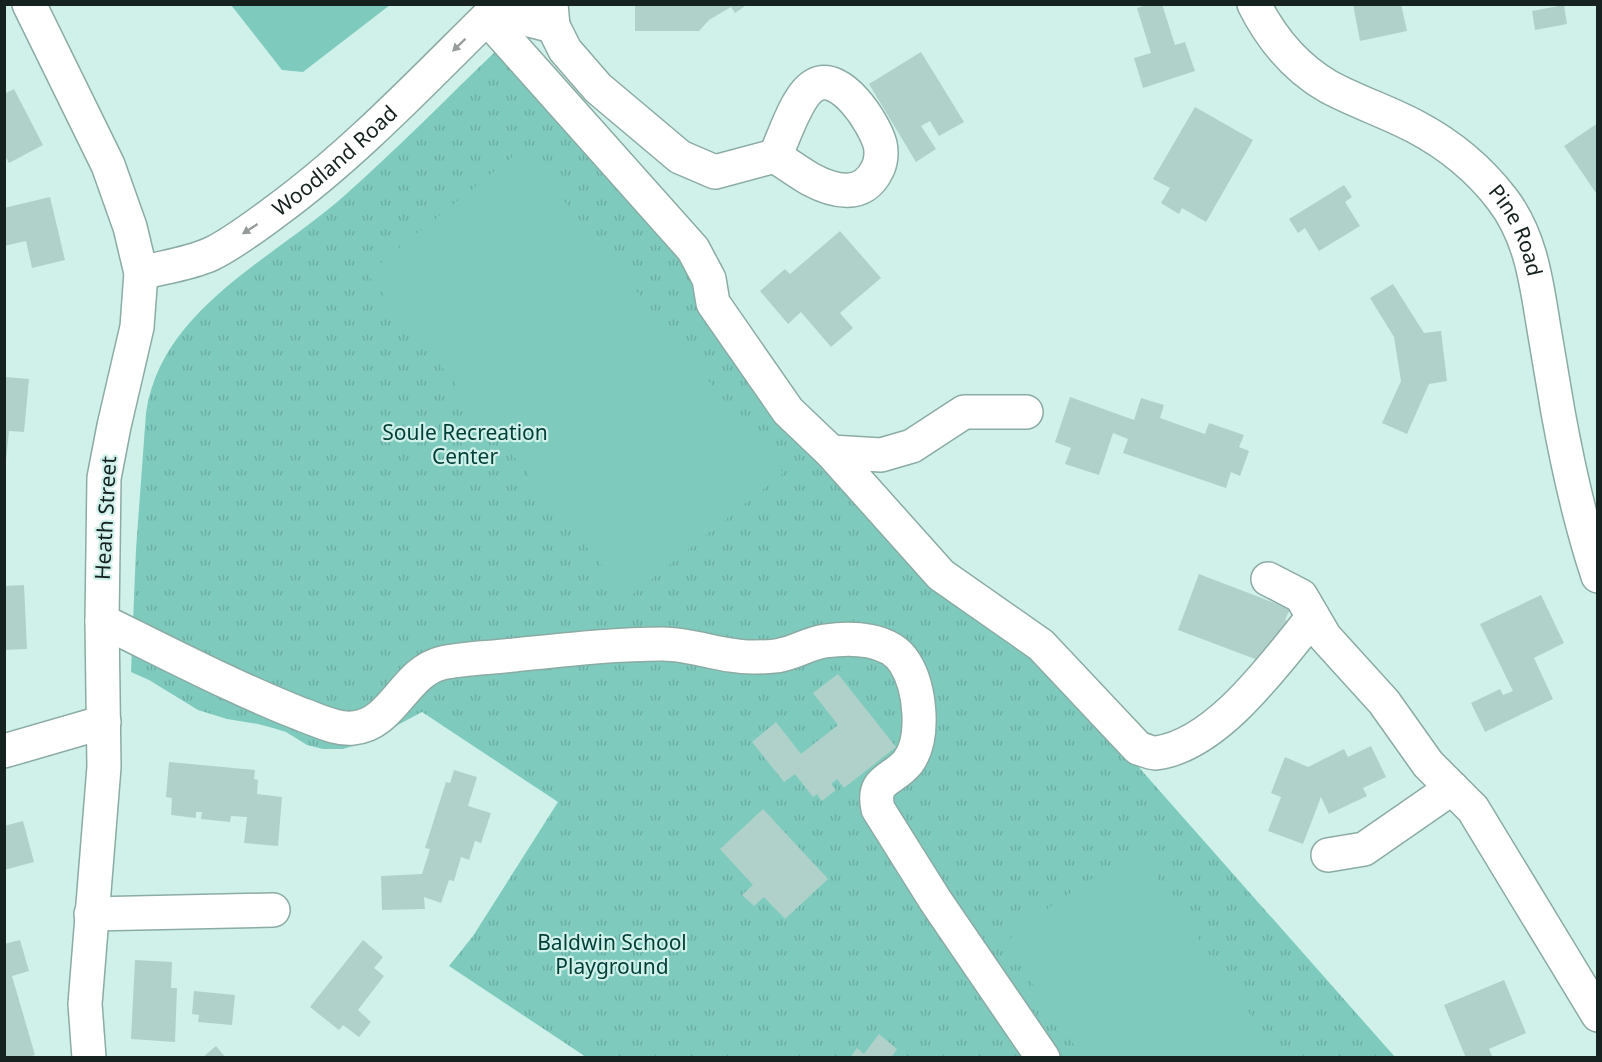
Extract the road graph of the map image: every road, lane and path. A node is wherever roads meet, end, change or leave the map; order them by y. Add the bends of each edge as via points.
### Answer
1 (28, 4) edge
2 (1254, 4) edge
3 (494, 11) edge
4 (552, 15) edge
5 (775, 156) dead end
6 (141, 273) junction
7 (1026, 412) dead end
8 (831, 452) junction
9 (1598, 576) edge
10 (1268, 579) dead end
11 (1313, 617) junction
12 (102, 621) junction
13 (104, 722) junction
14 (4, 751) edge
15 (1452, 788) junction
16 (1328, 855) dead end
17 (273, 910) dead end
18 (92, 914) junction
19 (1598, 1015) edge
20 (89, 1058) edge
21 (1043, 1058) edge

1 - 6 street, Heath Street via 108,165
2 - 9 street, Pine Road via 1271,35 1302,67 1329,87 1450,147 1491,186 1519,224 1538,288 1567,460
3 - 4 street
3 -> 6 street, Woodland Road via 374,128 298,195 213,253
3 - 8 street via 693,249 710,279 713,303 788,411
4 - 5 street via 565,50 598,88 680,157 715,172
6 - 12 street, Heath Street via 136,327 104,478
7 - 8 street via 964,412 912,446 880,455
8 - 11 street via 941,575 1041,645 1138,748 1154,753 1182,745 1213,727 1251,691
10 - 11 street via 1301,596
11 - 15 street via 1325,637 1384,702 1428,764
12 - 13 street, Heath Street
12 - 21 street via 267,701 321,722 353,728 375,720 417,675 440,663 666,644 752,657 780,656 824,641 851,640 889,648 904,662 914,682 918,731 907,763 879,787 878,810
13 - 14 street
13 - 18 street, Heath Street
15 - 16 street via 1364,849
15 - 19 street via 1473,809
17 - 18 street
18 - 20 street, Heath Street via 85,1004

